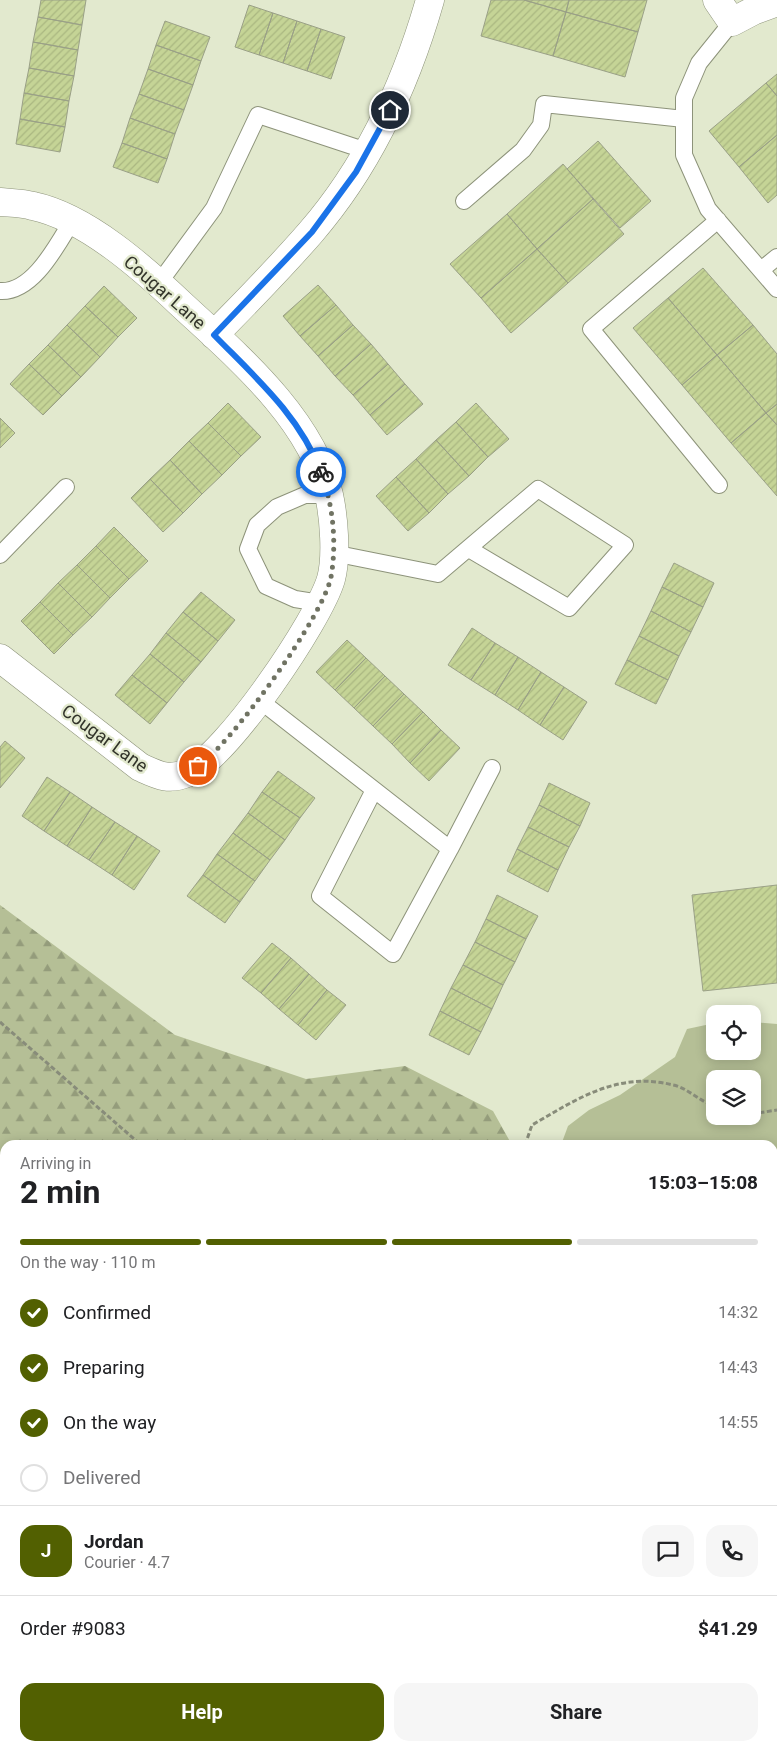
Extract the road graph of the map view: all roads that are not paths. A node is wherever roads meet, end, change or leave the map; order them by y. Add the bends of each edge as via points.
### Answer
1 (430, 0) edge
2 (717, 0) edge
3 (777, 2) edge
4 (732, 22) junction
5 (684, 119) junction
6 (367, 151) junction
7 (464, 201) dead end
8 (0, 202) edge
9 (72, 220) junction
10 (718, 220) junction
11 (777, 257) edge
12 (761, 270) junction
13 (159, 283) junction
14 (777, 288) edge
15 (0, 291) edge
16 (214, 335) junction
17 (718, 485) dead end
18 (66, 487) dead end
19 (329, 495) junction
20 (469, 549) junction
21 (333, 553) junction
22 (0, 555) edge
23 (320, 603) junction
24 (0, 658) edge
25 (258, 699) junction
26 (492, 768) dead end
27 (374, 790) junction
28 (450, 849) junction

1 - 6 street via 402,83
2 - 4 street
3 - 4 street
4 - 5 lane via 699,63 684,98
5 - 7 lane via 544,104 541,125 523,150
5 - 10 lane via 684,155 708,209
6 - 13 lane via 258,115 214,208
6 - 16 street via 356,172 312,232
8 - 9 street, Cougar Lane via 34,206
9 - 13 street, Cougar Lane
9 - 15 lane via 52,255 34,277 8,292
10 - 12 lane
10 - 17 lane via 591,329
11 - 12 lane
12 - 14 lane
13 - 16 street, Cougar Lane
16 - 19 street, Cougar Lane via 283,405 315,455
18 - 22 lane
19 - 21 street, Cougar Lane
19 - 23 lane via 305,496 277,507 256,525 248,549 266,586 295,598
20 - 20 lane via 538,489 625,545 570,608
20 - 21 lane via 438,574
21 - 23 street, Cougar Lane via 331,579
23 - 25 street, Cougar Lane via 311,622
24 - 25 street, Cougar Lane via 140,767 163,778 188,773 208,760
25 - 27 lane
26 - 28 lane
27 - 28 lane
27 - 28 lane via 320,896 393,954

